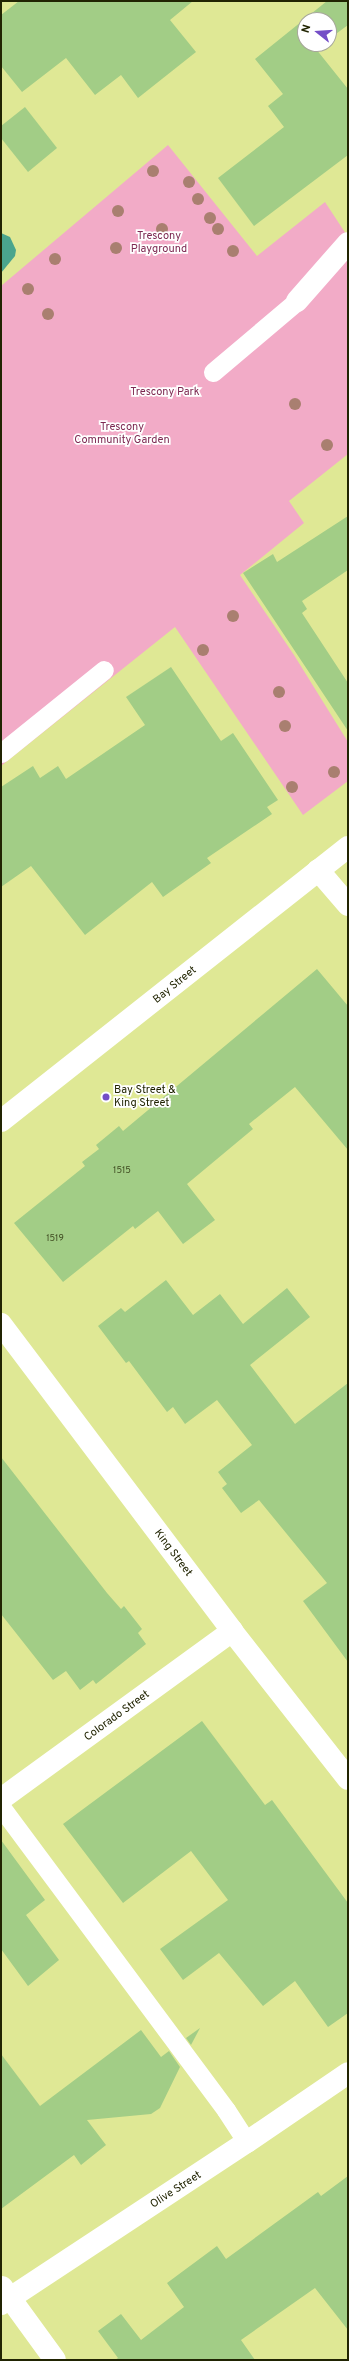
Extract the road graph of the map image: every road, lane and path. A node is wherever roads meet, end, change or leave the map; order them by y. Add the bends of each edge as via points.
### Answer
1 (348, 243) edge
2 (297, 301) joint
3 (213, 372) dead end
4 (104, 670) dead end
5 (1, 753) edge
6 (348, 847) edge
7 (318, 870) junction
8 (348, 905) edge
9 (1, 1121) edge
10 (1, 1324) edge
11 (232, 1632) junction
12 (348, 1779) edge
13 (1, 1799) edge
14 (1, 1807) edge
15 (348, 2073) edge
16 (247, 2142) junction
17 (4, 2296) edge
18 (55, 2360) edge

1 - 2 street
2 - 3 lane
4 - 5 lane
6 - 7 street, Bay Street
7 - 8 street
7 - 9 street, Bay Street
10 - 11 street, King Street
11 - 12 street, King Street
11 - 13 street, Colorado Street
14 - 16 lane via 226,2110
15 - 16 street, Olive Street
16 - 17 street, Olive Street
17 - 18 street

